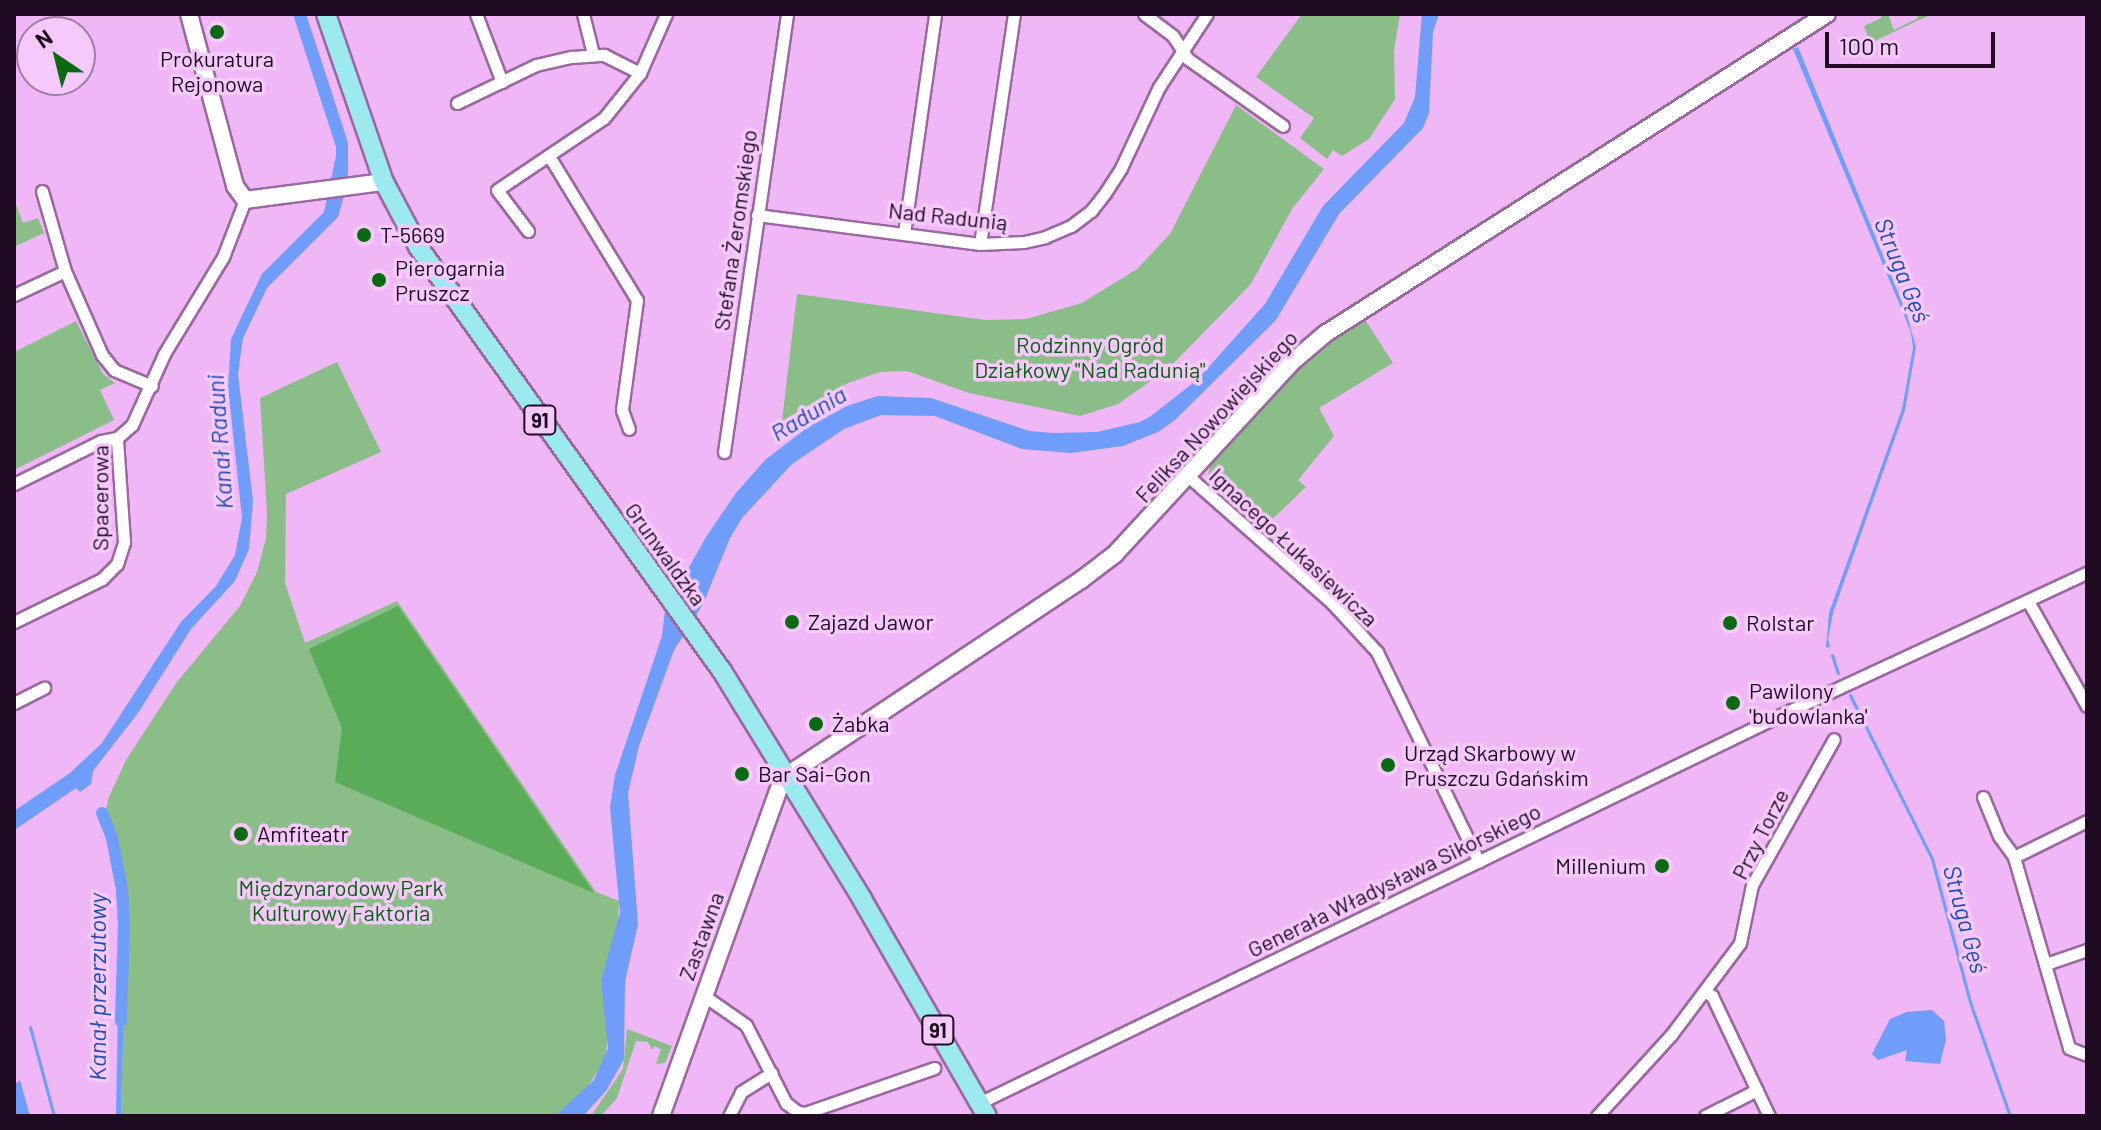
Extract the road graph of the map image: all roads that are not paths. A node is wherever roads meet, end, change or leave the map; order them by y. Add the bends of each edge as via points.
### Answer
1 (189, 14) edge
2 (326, 14) edge
3 (476, 14) edge
4 (583, 14) edge
5 (666, 14) edge
6 (787, 14) edge
7 (935, 14) edge
8 (1014, 14) edge
9 (1144, 14) edge
10 (1207, 14) edge
11 (1827, 14) edge
12 (1182, 49) junction
13 (593, 54) junction
14 (640, 73) junction
15 (502, 82) junction
16 (457, 103) dead end
17 (1283, 126) dead end
18 (549, 156) junction
19 (384, 182) junction
20 (42, 191) dead end
21 (245, 200) junction
22 (757, 215) junction
23 (528, 231) dead end
24 (904, 233) junction
25 (980, 244) junction
26 (65, 271) junction
27 (14, 295) edge
28 (152, 386) junction
29 (629, 429) dead end
30 (117, 438) junction
31 (724, 452) dead end
32 (1188, 476) junction
33 (14, 484) edge
34 (2087, 573) edge
35 (2028, 601) junction
36 (14, 622) edge
37 (44, 688) dead end
38 (14, 703) edge
39 (2087, 706) edge
40 (1834, 739) dead end
41 (787, 775) junction
42 (1983, 797) dead end
43 (2087, 821) edge
44 (2014, 857) junction
45 (1479, 862) junction
46 (2087, 950) edge
47 (2046, 964) junction
48 (1705, 991) junction
49 (703, 995) junction
50 (2087, 1055) edge
51 (934, 1068) dead end
52 (771, 1073) junction
53 (1757, 1090) junction
54 (983, 1109) edge
55 (661, 1116) edge
56 (729, 1116) edge
57 (1597, 1116) edge
58 (1705, 1116) edge
59 (1769, 1116) edge

1 - 21 street via 235,186
2 - 19 main road, Grunwaldzka / 91
3 - 15 street
4 - 13 street
5 - 14 street
6 - 22 street, Stefana Żeromskiego
7 - 24 street
8 - 25 street
9 - 12 street
10 - 12 street, Nad Radunią
11 - 32 street, Feliksa Nowowiejskiego via 1325,334 1291,363
12 - 17 street via 1188,59
12 - 25 street, Nad Radunią via 1121,168 1091,211 1045,237
13 - 14 street
13 - 15 street via 536,65
14 - 18 street via 604,118
15 - 16 street
18 - 23 street via 497,190
18 - 29 street via 637,300 622,410
19 - 21 street
19 - 41 main road, Grunwaldzka / 91 via 441,283 722,671
20 - 26 street
21 - 28 street, Spacerowa via 230,244 164,354
22 - 24 street, Nad Radunią
22 - 31 street, Stefana Żeromskiego
24 - 25 street, Nad Radunią
26 - 27 street
26 - 28 street via 110,367
28 - 30 street, Spacerowa via 132,425
30 - 33 street
30 - 36 street, Spacerowa via 124,542 117,564 102,579
32 - 41 street, Feliksa Nowowiejskiego via 1130,541 1081,580
32 - 45 street, Ignacego Łukasiewicza via 1332,603 1377,652
34 - 35 street, Generała Władysława Sikorskiego
35 - 39 street
35 - 45 street, Generała Władysława Sikorskiego
37 - 38 street
40 - 48 street, Przy Torze via 1752,885 1740,943
41 - 49 street, Zastawna via 774,796
41 - 54 main road, Grunwaldzka / 91
42 - 44 street
43 - 44 street
44 - 47 street
45 - 54 street, Generała Władysława Sikorskiego
46 - 47 street
47 - 50 street via 2069,1048
48 - 53 street
48 - 57 street, Przy Torze
49 - 52 street via 746,1025
49 - 55 street, Zastawna
51 - 52 street via 805,1113 786,1103
52 - 56 street via 741,1092
53 - 58 street
53 - 59 street

